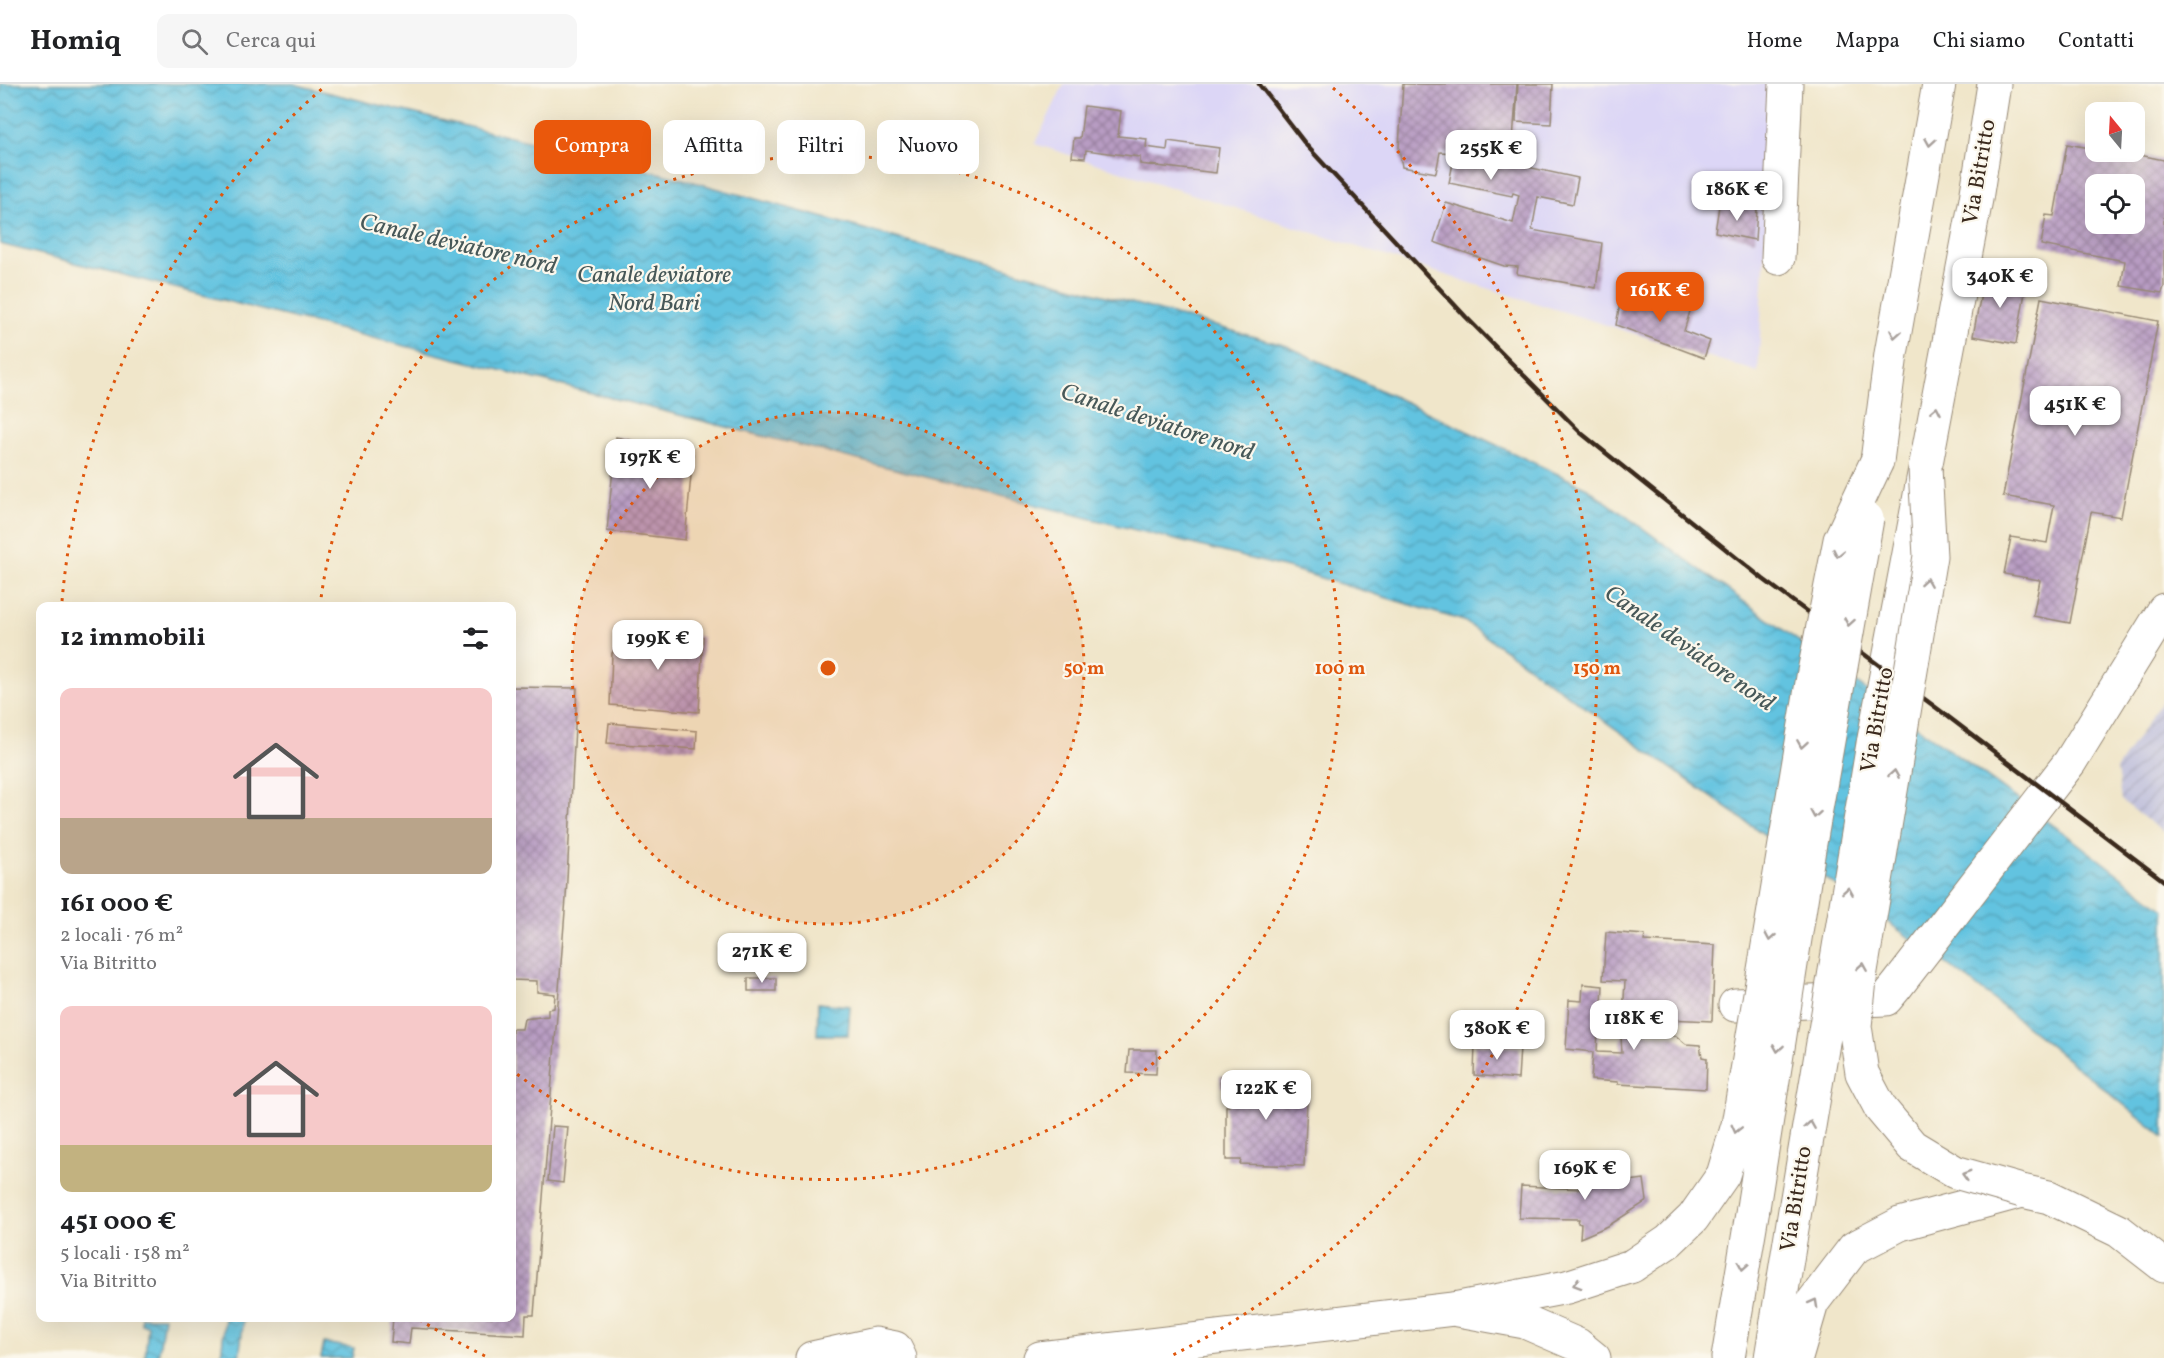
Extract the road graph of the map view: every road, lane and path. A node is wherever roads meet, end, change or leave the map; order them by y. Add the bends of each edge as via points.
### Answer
1 (1786, 84) edge
2 (1939, 84) edge
3 (1994, 84) edge
4 (1778, 258) dead end
5 (1877, 461) junction
6 (1924, 468) junction
7 (2164, 610) edge
8 (1735, 1005) dead end
9 (2022, 1191) junction
10 (2164, 1266) edge
11 (1453, 1309) junction
12 (812, 1358) edge
13 (900, 1358) edge
14 (1040, 1358) edge
15 (1594, 1358) edge
16 (1728, 1358) edge
17 (1771, 1358) edge
18 (1796, 1358) edge

1 - 4 main road
2 -> 5 main road, Via Bitritto via 1891,354
6 -> 3 main road, Via Bitritto
5 -> 11 main road, bridge via 1840,540 1813,677 1738,1125 1723,1175 1693,1218 1669,1241 1632,1266 1567,1287
5 -> 16 main road, Via Bitritto, bridge via 1809,849
9 -> 6 main road, bridge via 1955,1172 1912,1146 1881,1109 1862,1074 1855,1026 1930,556
17 -> 6 main road, Via Bitritto, bridge via 1873,744
7 - 8 main road, bridge via 2070,762 1886,999
9 - 10 main road via 2049,1197 2119,1231
18 -> 9 main road via 1812,1304 1854,1248 1900,1224
11 - 14 main road
11 - 15 main road via 1525,1322 1578,1345
12 - 13 main road via 875,1344 895,1348

